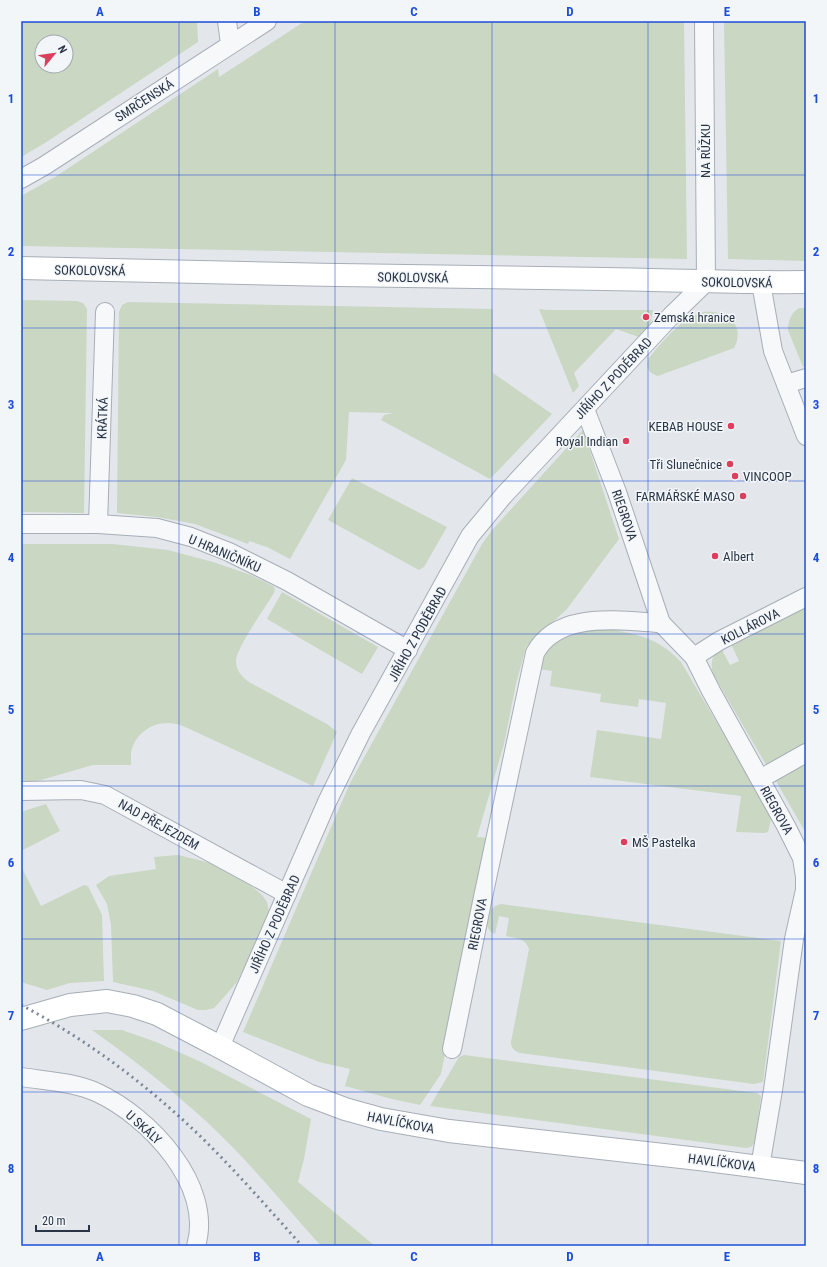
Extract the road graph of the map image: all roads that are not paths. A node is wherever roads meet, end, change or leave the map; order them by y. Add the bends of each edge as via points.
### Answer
1 (227, 21) edge
2 (267, 21) edge
3 (704, 21) edge
4 (230, 44) junction
5 (21, 179) edge
6 (21, 268) edge
7 (706, 282) junction
8 (806, 282) edge
9 (761, 283) junction
10 (105, 312) dead end
11 (806, 378) edge
12 (786, 384) junction
13 (585, 409) junction
14 (806, 436) edge
15 (21, 524) edge
16 (98, 524) junction
17 (806, 597) edge
18 (661, 623) junction
19 (408, 650) junction
20 (694, 657) junction
21 (806, 754) edge
22 (760, 779) junction
23 (21, 791) edge
24 (806, 890) edge
25 (287, 894) junction
26 (21, 1018) edge
27 (220, 1047) junction
28 (452, 1049) dead end
29 (21, 1077) edge
30 (760, 1167) junction
31 (806, 1173) edge
32 (196, 1246) edge

1 - 4 street
2 - 4 street, SMRČENSKÁ
3 - 7 street, NA RŮŽKU
4 - 5 street, SMRČENSKÁ
6 - 7 street, SOKOLOVSKÁ
7 - 9 street, SOKOLOVSKÁ
7 - 13 street, JIŘÍHO Z PODĚBRAD
8 - 9 street, SOKOLOVSKÁ
9 - 12 street via 773,351
10 - 16 street, KRÁTKÁ
11 - 12 street
12 - 14 street
13 - 18 street, RIEGROVA via 617,492
13 - 19 street, JIŘÍHO Z PODĚBRAD via 504,495 470,536
15 - 16 street, U HRANIČNÍKU
16 - 19 street, U HRANIČNÍKU via 158,528 191,537 228,552 289,582
17 - 20 street, KOLLÁROVA via 718,641
18 - 20 street, RIEGROVA
18 - 28 street, RIEGROVA via 605,621 574,624 549,636 535,653
19 - 25 street, JIŘÍHO Z PODĚBRAD via 330,795
20 - 22 street, RIEGROVA
21 - 22 street
22 - 24 street, RIEGROVA via 802,858
23 - 25 street, NAD PŘEJEZDEM via 81,790 105,795
24 - 30 street, RIEGROVA via 794,939
25 - 27 street, JIŘÍHO Z PODĚBRAD
26 - 27 street, HAVLÍČKOVA via 70,1005 107,1001 157,1014
27 - 30 street, HAVLÍČKOVA via 308,1095 381,1119 449,1131
29 - 32 street, U SKÁLY via 69,1084 98,1093 148,1127 166,1147 195,1197 198,1220
30 - 31 street, HAVLÍČKOVA

